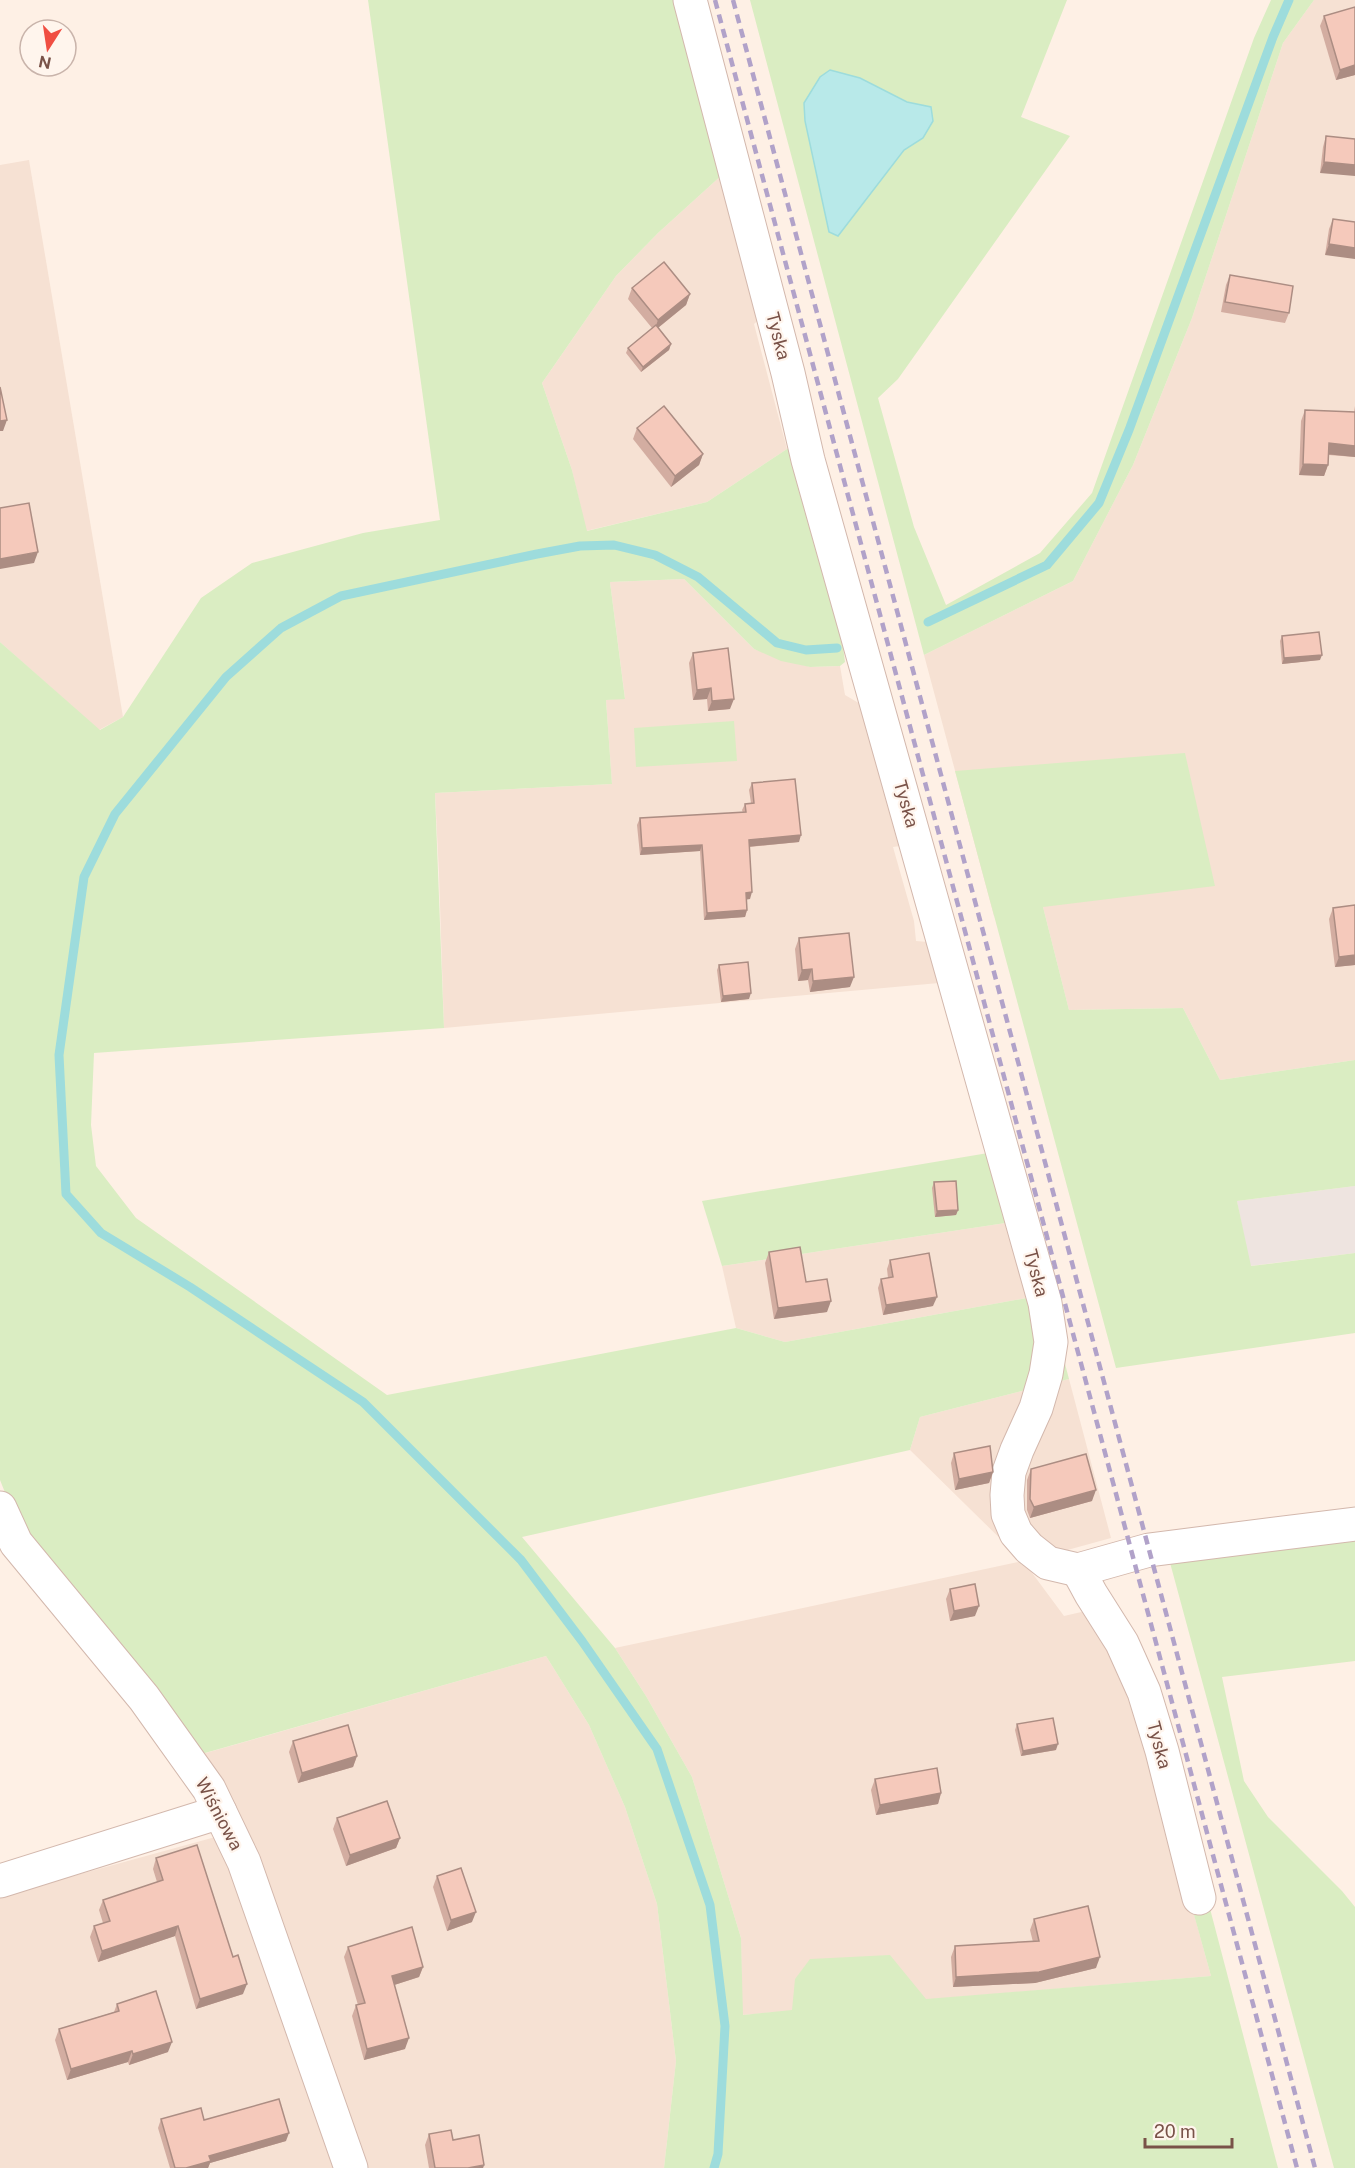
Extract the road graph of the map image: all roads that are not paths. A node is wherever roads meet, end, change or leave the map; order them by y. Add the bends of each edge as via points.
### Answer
1 (690, 0) edge
2 (0, 1508) edge
3 (1355, 1524) edge
4 (1078, 1570) junction
5 (220, 1812) junction
6 (0, 1881) edge
7 (1199, 1898) dead end
8 (351, 2168) edge

1 - 4 street, Tyska via 808,460 1045,1303 1051,1342 1046,1374 1010,1472 1008,1514 1016,1533 1029,1548 1048,1563
2 - 5 street, Wiśniowa via 16,1542 144,1698 209,1790
3 - 4 street, Tyska via 1149,1550
4 - 7 street, Tyska via 1122,1643 1144,1692
5 - 6 street
5 - 8 street, Wiśniowa via 244,1862

